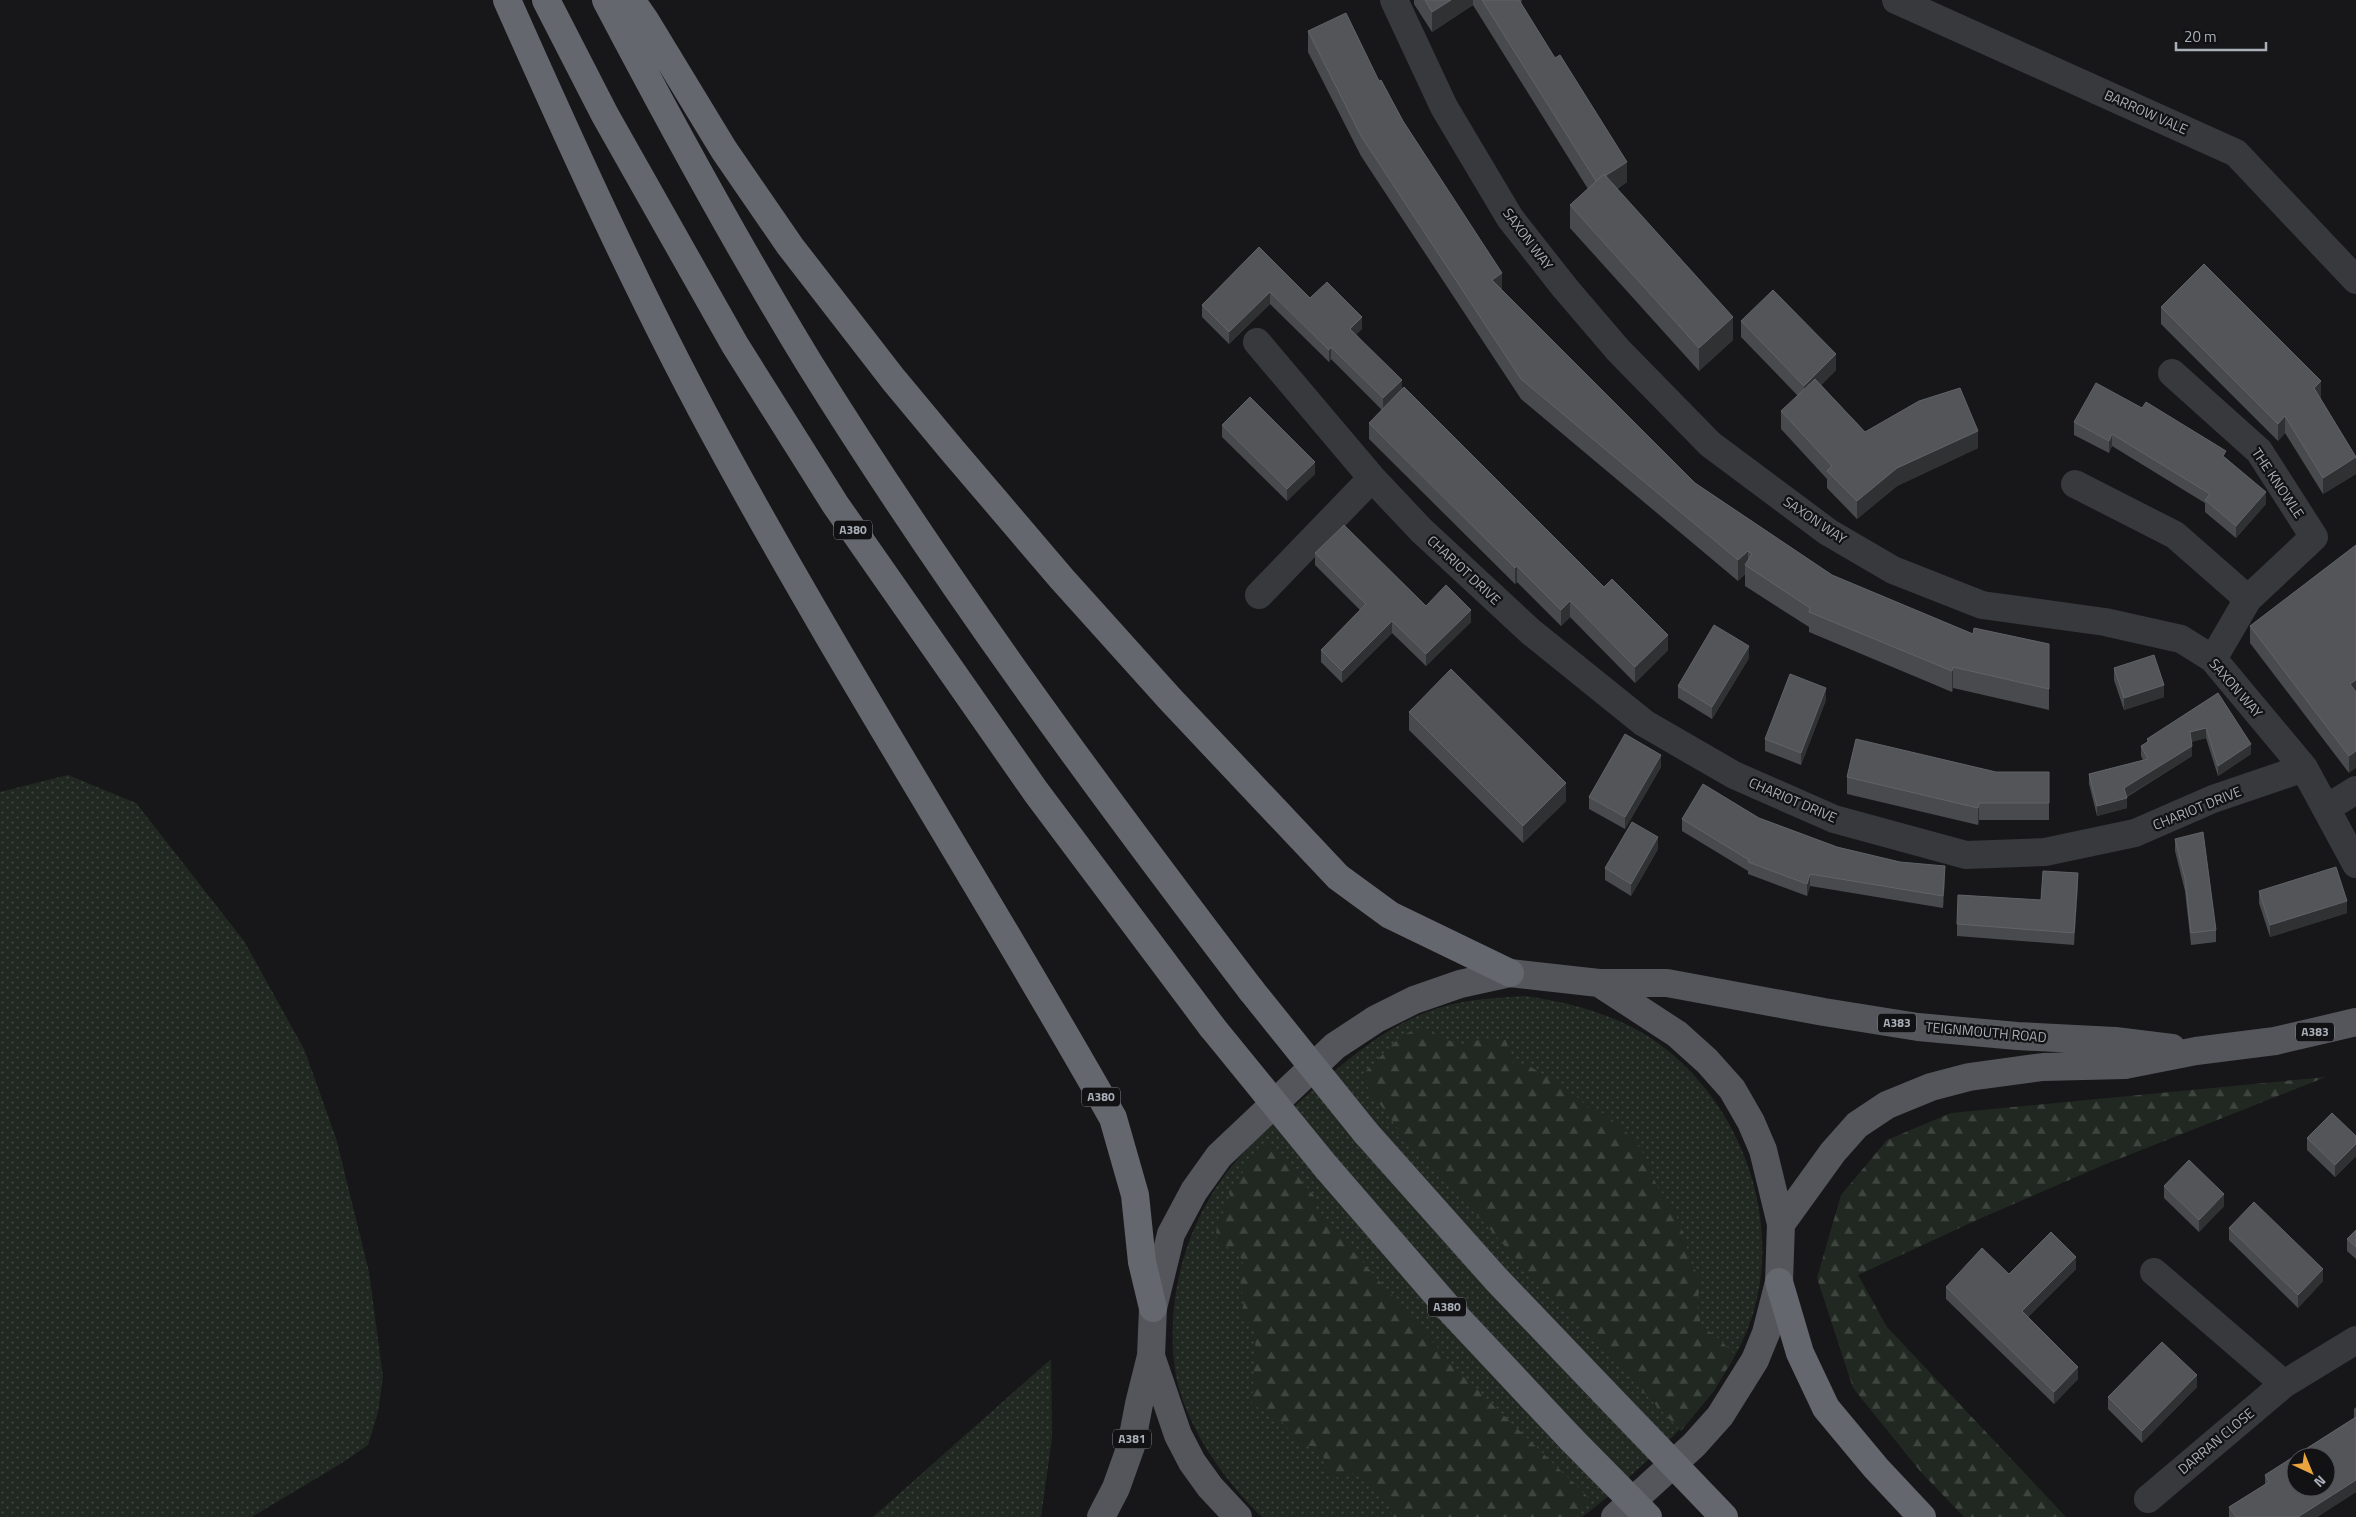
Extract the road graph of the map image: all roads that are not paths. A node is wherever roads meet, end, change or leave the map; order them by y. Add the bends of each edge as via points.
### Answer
1 (507, 0) edge
2 (546, 0) edge
3 (606, 0) edge
4 (630, 0) edge
5 (1394, 0) edge
6 (1896, 0) edge
7 (2356, 280) edge
8 (1257, 342) dead end
9 (2172, 373) dead end
10 (1372, 478) junction
11 (2075, 484) dead end
12 (1259, 595) dead end
13 (2248, 599) junction
14 (2214, 659) junction
15 (2304, 768) junction
16 (2356, 790) edge
17 (2327, 808) junction
18 (2356, 864) edge
19 (1510, 973) junction
20 (1600, 983) junction
21 (2356, 1022) edge
22 (2196, 1050) junction
23 (1781, 1224) junction
24 (2154, 1272) dead end
25 (1779, 1282) junction
26 (1153, 1308) junction
27 (2356, 1340) edge
28 (1151, 1356) junction
29 (2284, 1384) junction
30 (2148, 1499) dead end
31 (1100, 1517) edge
32 (1238, 1517) edge
33 (1615, 1517) edge
34 (1648, 1517) edge
35 (1724, 1517) edge
36 (1922, 1517) edge

1 - 26 highway, A380 via 648,305 724,453 819,621 1113,1118 1135,1195 1142,1262
2 - 34 highway, A380, bridge via 605,115 735,345 835,504 1036,792 1212,1027 1327,1168 1450,1310
3 - 35 highway, bridge via 808,361 910,519 1081,764 1251,990 1366,1133 1496,1279
4 - 19 highway via 724,150 790,246 946,443 1170,700 1338,877 1390,915
5 - 14 street, SAXON WAY via 1444,107 1510,218 1618,350 1710,444 1828,532 1894,570 1982,605 2105,622 2181,638
6 - 7 street, BARROW VALE via 2236,153
8 - 10 street, CHARIOT DRIVE
9 - 13 street, THE KNOWLE via 2260,451 2314,537
10 - 12 street
10 - 15 street, CHARIOT DRIVE via 1421,530 1531,632 1644,723 1734,775 1834,819 1966,855 2046,852 2135,833 2213,799
11 - 13 street via 2175,535
13 - 14 street, THE KNOWLE
14 - 15 street, SAXON WAY
15 - 17 street, SAXON WAY
16 - 17 street
17 - 18 street, SAXON WAY
19 - 20 main road, TEIGNMOUTH ROAD
19 - 26 main road via 1442,990 1376,1019 1335,1046 1254,1120 1219,1156 1180,1217 1171,1234
20 - 22 main road, TEIGNMOUTH ROAD / A383 via 1667,983 1918,1027
20 - 23 main road via 1677,1034 1732,1090 1763,1150
21 - 22 main road, TEIGNMOUTH ROAD / A383 via 2275,1042
22 - 23 main road, TEIGNMOUTH ROAD / A383 via 2125,1065 2044,1067 1969,1077 1931,1086 1887,1105 1858,1125 1832,1152
23 - 25 main road
24 - 29 street
25 - 33 main road via 1766,1333 1754,1360 1720,1416 1694,1445
25 - 36 highway via 1800,1353 1826,1408
26 - 28 main road
27 - 29 street, DARRAN CLOSE
28 - 31 main road, A381 via 1131,1446 1116,1488
28 - 32 main road via 1178,1435 1192,1462 1210,1488
29 - 30 street, DARRAN CLOSE

